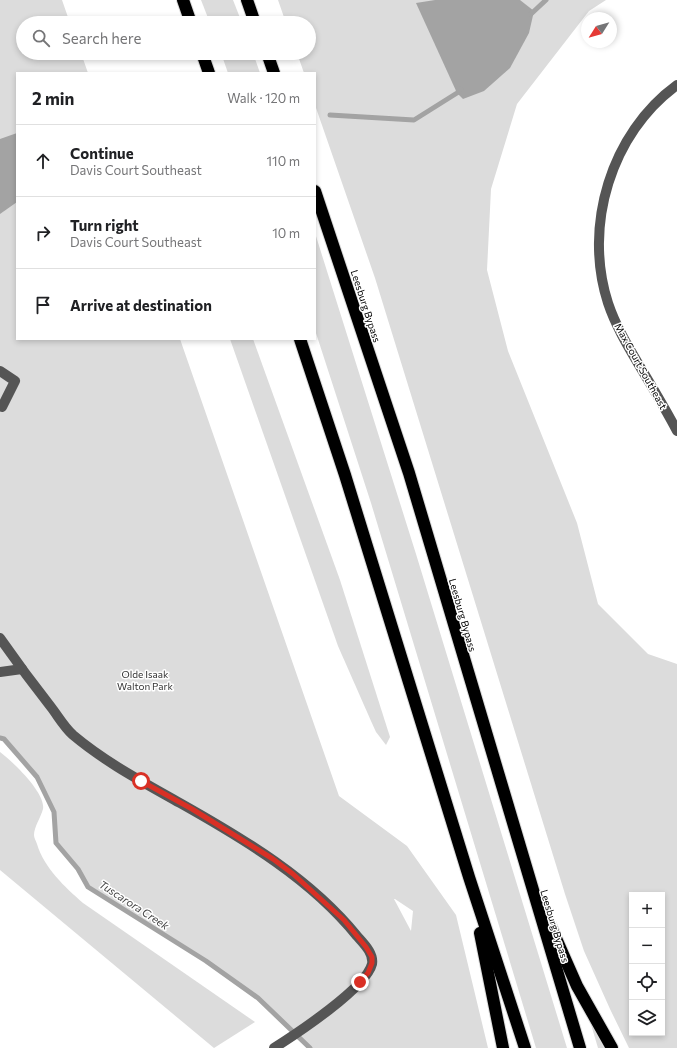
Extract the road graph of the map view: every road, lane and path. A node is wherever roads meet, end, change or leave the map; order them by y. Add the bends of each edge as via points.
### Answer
1 (182, 0) edge
2 (247, 0) edge
3 (188, 16) edge
4 (253, 16) edge
5 (204, 60) edge
6 (269, 60) edge
7 (209, 72) edge
8 (274, 72) edge
9 (677, 85) edge
10 (316, 194) edge
11 (300, 340) edge
12 (0, 371) edge
13 (0, 405) edge
14 (677, 431) edge
15 (0, 638) edge
16 (22, 669) junction
17 (0, 672) edge
18 (522, 856) junction
19 (469, 877) junction
20 (274, 1048) edge
21 (503, 1048) edge
22 (525, 1048) edge
23 (580, 1048) edge
24 (612, 1048) edge

1 - 3 highway
2 - 4 highway
5 - 7 highway
6 - 8 highway
9 - 14 street, Max Court Southeast via 653,107 634,130 618,158 600,216 599,248 601,275 618,328
10 - 18 highway, Leesburg Bypass via 409,473
11 - 19 highway via 345,475
12 - 13 street via 15,381 2,407
15 - 16 street
16 - 17 street
16 - 20 street via 71,733 106,760 273,859 344,920 366,947 372,957 372,963 360,982
18 - 23 highway, Leesburg Bypass
18 - 24 highway via 577,986
19 - 21 highway
19 - 22 highway

